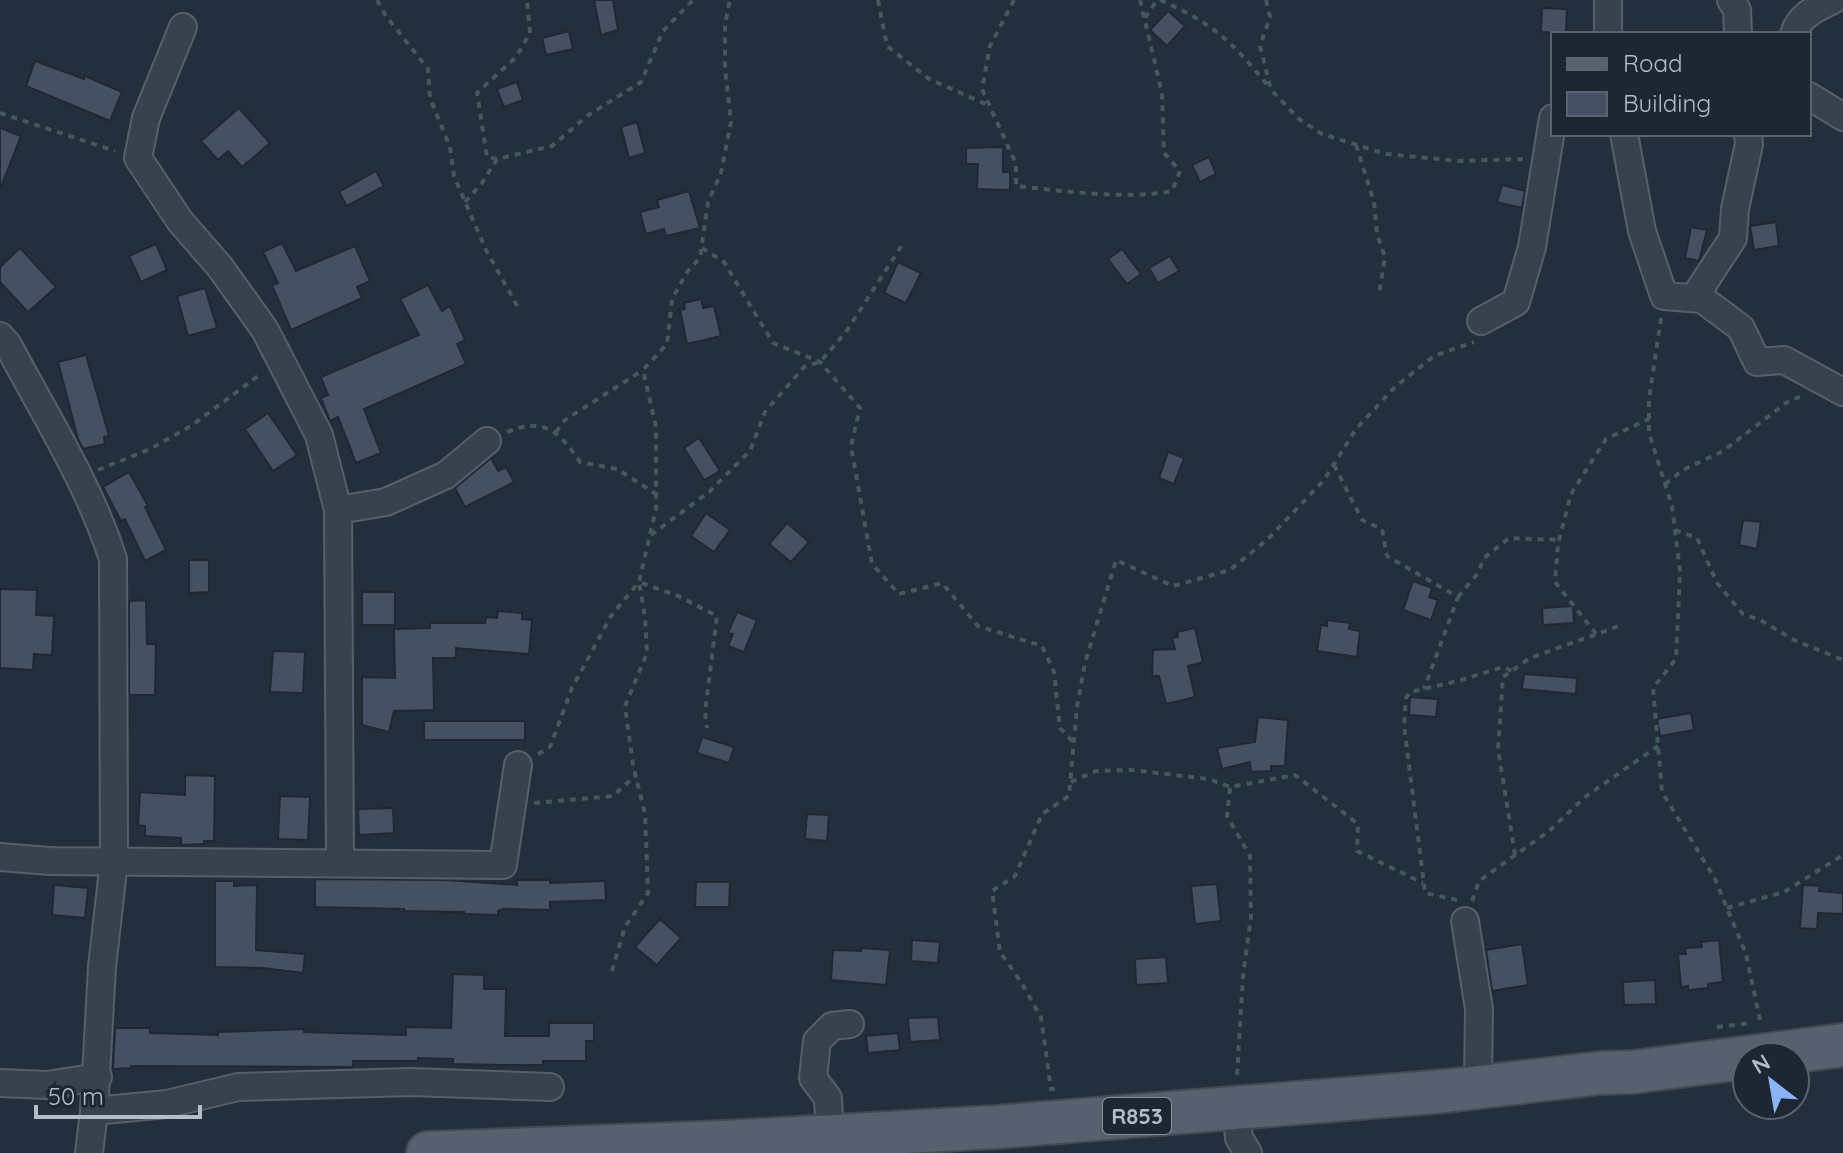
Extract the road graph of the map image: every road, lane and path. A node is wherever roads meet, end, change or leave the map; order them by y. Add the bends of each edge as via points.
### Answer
1 (377, 0) edge
2 (527, 0) edge
3 (693, 0) edge
4 (730, 0) edge
5 (878, 0) edge
6 (1014, 0) edge
7 (1140, 0) edge
8 (1159, 0) edge
9 (1266, 0) edge
10 (1608, 0) edge
11 (1731, 0) edge
12 (1833, 0) edge
13 (1144, 19) junction
14 (183, 27) dead end
15 (1608, 32) edge
16 (1738, 32) edge
17 (1795, 32) edge
18 (1271, 90) junction
19 (1811, 97) edge
20 (990, 106) junction
21 (0, 113) edge
22 (1843, 117) edge
23 (1551, 132) edge
24 (1624, 136) edge
25 (1751, 137) edge
26 (1356, 145) junction
27 (138, 158) junction
28 (497, 159) junction
29 (1546, 167) junction
30 (465, 202) junction
31 (904, 242) dead end
32 (702, 248) junction
33 (1379, 294) dead end
34 (1664, 296) junction
35 (1694, 298) junction
36 (520, 311) dead end
37 (1481, 321) joint
38 (0, 336) edge
39 (280, 360) junction
40 (820, 362) junction
41 (643, 370) junction
42 (1834, 388) edge
43 (1649, 419) junction
44 (556, 432) junction
45 (487, 441) joint
46 (1334, 465) junction
47 (77, 478) junction
48 (1665, 484) junction
49 (656, 494) junction
50 (338, 510) junction
51 (1675, 530) junction
52 (650, 536) junction
53 (1559, 540) junction
54 (639, 582) junction
55 (1458, 597) junction
56 (1622, 625) dead end
57 (1596, 634) junction
58 (1843, 660) edge
59 (1512, 671) junction
60 (1424, 689) junction
61 (707, 728) dead end
62 (1075, 744) junction
63 (1658, 746) junction
64 (518, 765) joint
65 (636, 775) junction
66 (1071, 782) junction
67 (1230, 787) junction
68 (512, 805) junction
69 (1515, 855) junction
70 (1843, 855) edge
71 (0, 857) edge
72 (114, 861) junction
73 (340, 863) junction
74 (1423, 883) junction
75 (1727, 908) junction
76 (1468, 912) junction
77 (612, 971) dead end
78 (850, 1024) dead end
79 (1764, 1041) edge
80 (1843, 1045) edge
81 (1811, 1049) edge
82 (1731, 1059) edge
83 (98, 1077) junction
84 (0, 1083) edge
85 (1478, 1086) junction
86 (550, 1087) dead end
87 (1236, 1107) junction
88 (94, 1111) junction
89 (1075, 1121) junction
90 (830, 1137) junction
91 (880, 1143) edge
92 (515, 1152) edge
93 (89, 1153) edge
94 (428, 1153) edge
95 (1248, 1153) edge

1 - 30 path via 428,69 430,98
2 - 28 path via 530,33 516,57 477,93 487,157
3 - 28 path via 663,31 641,82 552,146
4 - 32 path via 725,69 731,122 721,173 708,202
5 - 20 path via 887,46 929,79
6 - 20 path via 990,46 982,89
7 - 13 path
8 - 13 path
8 - 18 path via 1216,29
9 - 18 path via 1270,17 1260,46
10 - 15 street
11 - 16 street
12 - 17 street via 1811,11
13 - 20 path via 1162,93 1164,153 1180,171 1172,191 1016,186 1016,164
14 - 27 street via 146,118
18 - 26 path via 1322,134
19 - 22 street
21 - 27 path
23 - 29 street
24 - 34 street via 1642,231
25 - 35 street via 1733,238
26 - 29 path via 1386,154 1459,161 1535,159
26 - 33 path via 1385,257
27 - 39 street via 265,330
28 - 30 path
29 - 37 street via 1516,302
30 - 36 path
31 - 40 path via 846,332
32 - 40 path via 724,262 773,343
32 - 41 path via 672,299 667,344
34 - 35 street
34 - 43 path
35 - 42 street via 1741,328 1757,362 1784,360
37 - 46 path via 1474,344 1434,356 1395,387 1356,429
38 - 47 street
39 - 47 path via 191,426
39 - 50 street via 319,435
40 - 52 path via 804,367 765,412 750,451 709,492
40 - 62 path via 860,408 851,446 872,564 899,594 942,583 978,626 1042,646 1054,672 1060,728
41 - 44 path via 565,420
41 - 49 path via 656,427
42 - 48 path via 1790,400 1723,451
43 - 48 path
43 - 53 path via 1606,439 1571,494
44 - 45 path via 541,425 522,426
44 - 49 path via 580,462 617,469
45 - 50 street via 446,475 386,502
46 - 55 path via 1362,520 1382,529 1387,556
46 - 62 path via 1267,540 1230,570 1173,586 1116,560 1085,663
47 - 72 street via 113,559
48 - 51 path
49 - 52 path
50 - 73 street
51 - 58 path via 1697,538 1717,583 1743,614
51 - 63 path via 1680,571 1676,659 1653,688
52 - 54 path
53 - 55 path via 1509,538 1484,558
53 - 57 path via 1555,582
54 - 61 path via 717,616
54 - 64 path via 611,616 572,688 550,747
54 - 65 path via 647,653 625,706
55 - 60 path
56 - 57 path
57 - 59 path via 1530,658
59 - 60 path via 1503,667
59 - 69 path via 1503,677 1498,749
60 - 74 path via 1406,698 1404,725
62 - 66 path
63 - 69 path
63 - 75 path via 1662,792
64 - 68 street
65 - 68 path via 613,796
65 - 77 path via 645,814 648,893 625,927
66 - 67 path via 1096,771 1131,770 1209,779
66 - 89 path via 1069,796 1042,814 1015,876 992,891 1000,952 1041,1017 1051,1089 1068,1090
67 - 74 path via 1295,775 1358,824 1357,851
67 - 87 path via 1227,816 1250,856 1251,917
68 - 73 street via 503,865
69 - 76 path via 1479,881
70 - 75 path via 1784,892
71 - 72 street
72 - 73 street
72 - 83 street via 102,967
74 - 76 path via 1425,893
75 - 79 path via 1746,954
76 - 85 street via 1479,1009
78 - 90 street via 832,1026 817,1041 813,1078 828,1098
80 - 81 main road, R853
82 - 85 main road, R853
83 - 84 street via 47,1085
83 - 88 street
85 - 87 main road, R853
86 - 88 street via 411,1082 238,1087 167,1104
87 - 89 main road, R853
87 - 95 street via 1239,1138
88 - 93 street
89 - 91 main road, R853
90 - 91 main road, R853
90 - 92 main road, R853
92 - 94 main road, R853

